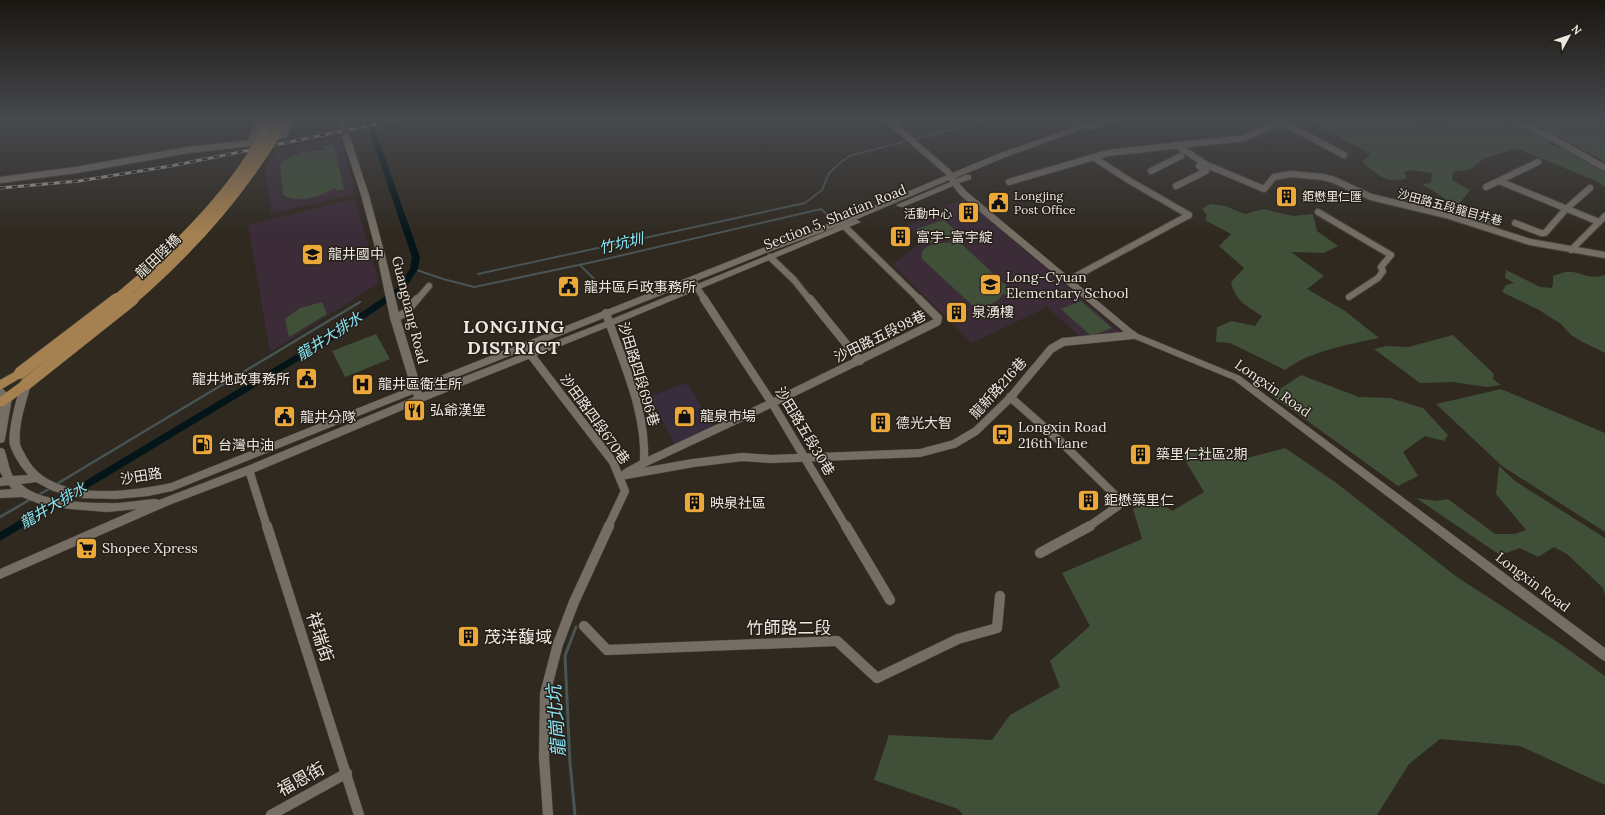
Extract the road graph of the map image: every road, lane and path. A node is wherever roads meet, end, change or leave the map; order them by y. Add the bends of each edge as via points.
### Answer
1 (131, 159) edge
2 (250, 159) edge
3 (259, 159) edge
4 (353, 159) edge
5 (933, 159) edge
6 (1004, 159) edge
7 (1087, 159) edge
8 (1097, 159) edge
9 (1175, 159) edge
10 (1186, 159) edge
11 (1197, 159) edge
12 (1589, 159) edge
13 (1538, 162) dead end
14 (1605, 168) edge
15 (1151, 171) dead end
16 (0, 180) edge
17 (953, 180) junction
18 (1499, 180) junction
19 (1009, 182) dead end
20 (1176, 186) dead end
21 (1486, 187) dead end
22 (1590, 188) dead end
23 (1566, 209) junction
24 (1318, 212) dead end
25 (1605, 216) edge
26 (1599, 222) junction
27 (1515, 223) dead end
28 (843, 225) junction
29 (1570, 250) junction
30 (1605, 254) edge
31 (770, 257) junction
32 (1069, 280) junction
33 (694, 283) junction
34 (429, 286) dead end
35 (1349, 297) dead end
36 (606, 313) junction
37 (394, 315) junction
38 (610, 323) junction
39 (559, 332) junction
40 (1134, 335) junction
41 (565, 341) junction
42 (527, 350) junction
43 (860, 361) junction
44 (26, 384) junction
45 (0, 386) edge
46 (418, 394) junction
47 (1010, 397) junction
48 (2, 398) edge
49 (772, 403) junction
50 (0, 439) edge
51 (0, 452) edge
52 (805, 458) junction
53 (644, 463) junction
54 (249, 470) junction
55 (620, 476) junction
56 (37, 478) junction
57 (5, 481) edge
58 (172, 487) junction
59 (23, 492) junction
60 (0, 494) edge
61 (165, 502) junction
62 (1040, 553) dead end
63 (0, 574) edge
64 (1000, 596) dead end
65 (890, 600) dead end
66 (584, 626) dead end
67 (1605, 655) edge
68 (347, 773) junction
69 (271, 815) edge
70 (359, 815) edge
71 (548, 815) edge

1 - 16 street
2 - 45 main road, 龍田陸橋, bridge via 218,202 170,253 125,294
3 - 44 main road, 龍田陸橋, bridge via 210,225 138,295
4 - 37 street, Guanguang Road via 369,210
5 - 17 street, Longxin Road
6 - 17 street, Section 5, Shatian Road
7 - 19 street
8 - 32 street via 1188,215
9 - 15 street
10 - 20 street via 1206,171
11 - 29 street, 沙田路五段龍目井巷 via 1225,175 1264,188 1274,177 1291,174 1323,177 1370,196 1446,215 1530,242
12 - 14 street
13 - 18 street
17 - 28 street, Section 5, Shatian Road
17 - 32 street, Longxin Road via 963,193
18 - 21 street
18 - 23 street
22 - 23 street
23 - 26 street
23 - 27 street via 1545,233
24 - 35 street via 1391,255 1381,267 1383,271 1378,278
25 - 26 street
26 - 29 street
28 - 31 street, Section 5, Shatian Road
28 - 33 street, Section 5, Shatian Road
28 - 43 street, 沙田路五段98巷 via 938,318 937,322 930,326
29 - 30 street, 沙田路五段龍目井巷
31 - 33 street, Section 5, Shatian Road
31 - 43 street via 794,280
32 - 40 street, Longxin Road
33 - 36 street, Section 5, Shatian Road
33 - 38 street, Section 5, Shatian Road
33 - 49 street, 沙田路五段30巷
34 - 37 street via 405,313
36 - 38 street, 沙田路四段696巷
36 - 39 street, Section 5, Shatian Road
37 - 46 street, Guanguang Road
38 - 41 street, Section 5, Shatian Road
38 - 53 street, 沙田路四段696巷 via 641,416 645,443
39 - 41 street
39 - 42 street, Section 5, Shatian Road
40 - 47 street, 龍新路216巷 via 1063,342 1051,349
40 - 67 street, Longxin Road via 1164,349 1214,366 1237,378
41 - 42 street, Section 5, Shatian Road
42 - 46 street
42 - 55 street, 沙田路四段670巷 via 613,462
43 - 49 street, 沙田路五段98巷
44 - 48 main road, 龍田陸橋
44 - 56 street via 16,424 15,445 26,466
46 - 54 street
46 - 58 street, 沙田路
47 - 52 street, 龍新路216巷 via 977,431 938,449 920,453
47 - 62 street via 1060,441 1119,500 1118,506 1092,524
48 - 50 street
49 - 52 street, 沙田路五段30巷
49 - 53 street, 沙田路五段98巷
51 - 57 street
52 - 55 street, 龍新路216巷 via 742,457
52 - 65 street, 沙田路五段30巷
53 - 55 street
54 - 61 street
54 - 68 street, 祥瑞街
55 - 71 street, 沙田路四段670巷 via 624,491 574,602 558,644 545,694 544,758
56 - 57 street
56 - 58 street, 沙田路 via 57,488 80,494 116,495
57 - 59 street
58 - 61 street
59 - 60 street
59 - 61 street via 40,500 107,508
61 - 63 street
64 - 66 street, 竹師路二段 via 998,628 958,639 877,678 837,641 607,650
68 - 69 street, 福恩街
68 - 70 street, 祥瑞街

